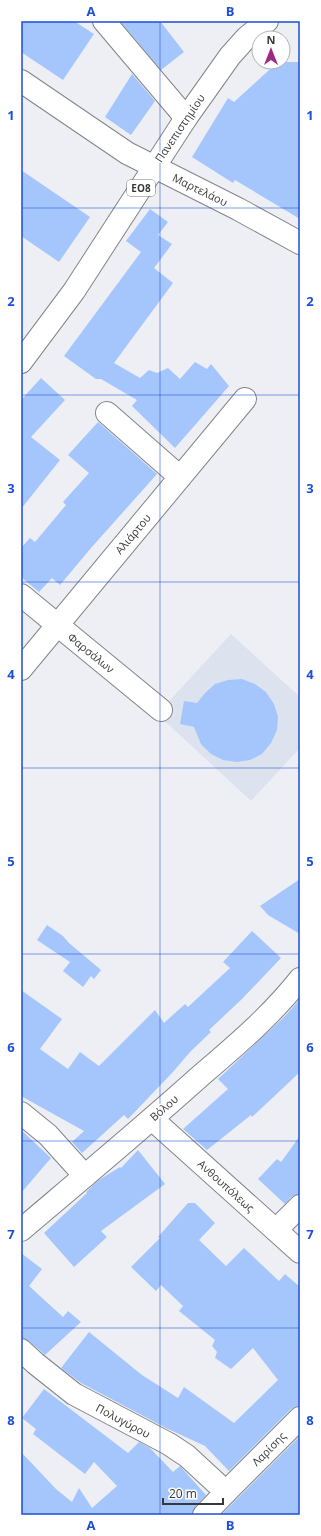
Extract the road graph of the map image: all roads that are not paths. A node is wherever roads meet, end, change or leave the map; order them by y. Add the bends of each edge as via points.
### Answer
1 (104, 21) edge
2 (267, 21) edge
3 (21, 81) edge
4 (186, 118) junction
5 (154, 167) junction
6 (300, 243) edge
7 (21, 362) edge
8 (245, 399) dead end
9 (107, 413) dead end
10 (180, 478) junction
11 (21, 595) edge
12 (57, 626) junction
13 (21, 669) edge
14 (161, 710) dead end
15 (300, 979) edge
16 (21, 1113) edge
17 (152, 1119) junction
18 (85, 1176) junction
19 (300, 1206) edge
20 (21, 1230) edge
21 (276, 1230) junction
22 (300, 1252) edge
23 (21, 1350) edge
24 (300, 1418) edge
25 (226, 1492) junction
26 (204, 1515) edge

1 - 4 street
2 - 4 street, Πανεπιστημίου / ΕΟ8 via 238,46
3 - 5 street, Μαρτελάου via 127,153
4 - 5 street, Πανεπιστημίου / ΕΟ8
5 - 6 street, Μαρτελάου
5 - 7 street, Πανεπιστημίου / ΕΟ8 via 74,291
8 - 10 street, Αλιάρτου
9 - 10 street
10 - 12 street, Αλιάρτου
11 - 12 street, Φαρσάλων
12 - 13 street, Αλιάρτου
12 - 14 street, Φαρσάλων
15 - 17 street, Βόλου via 272,1012
16 - 18 street via 48,1134
17 - 18 street, Βόλου
17 - 21 street, Ανθουπόλεως
18 - 20 street, Βόλου
19 - 21 street
21 - 22 street, Ανθουπόλεως
23 - 25 street, Πολυγύρου via 74,1394 178,1450
24 - 25 street, Λαρίσης
25 - 26 street, Λαρίσης

